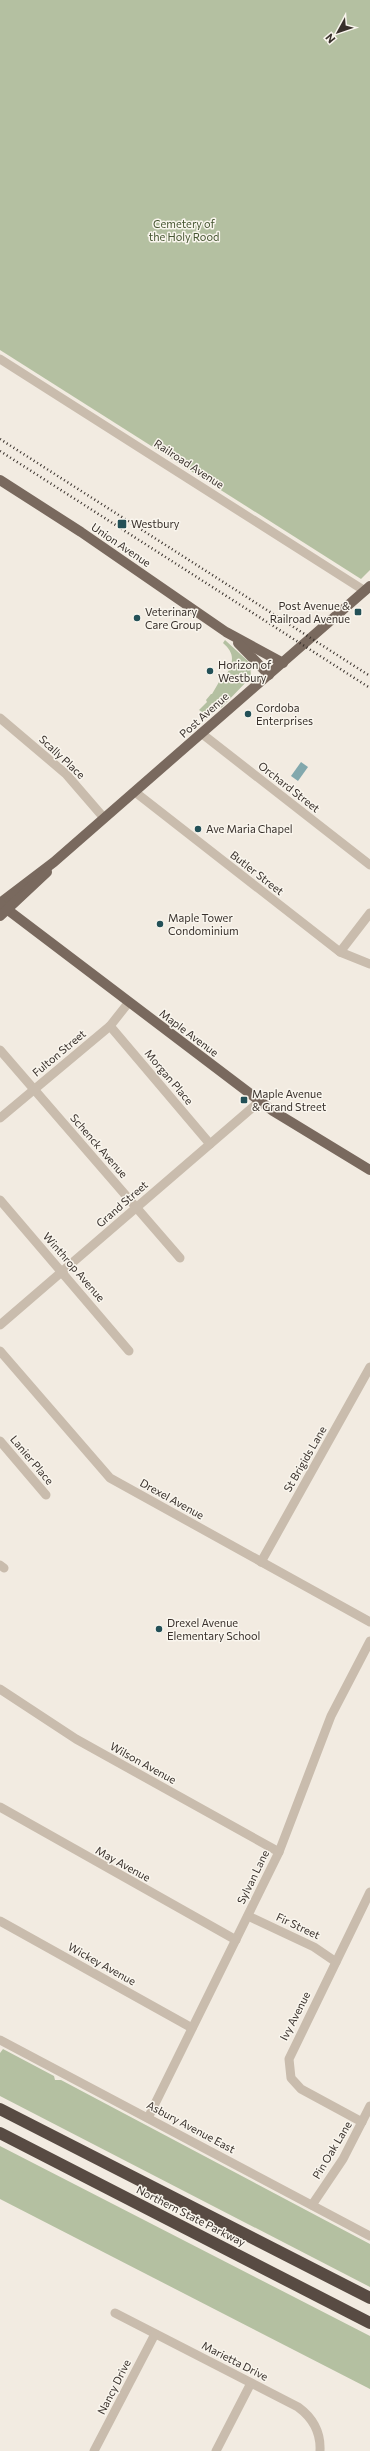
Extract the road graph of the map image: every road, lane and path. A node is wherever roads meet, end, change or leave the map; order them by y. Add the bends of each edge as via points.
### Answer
1 (0, 358) edge
2 (0, 480) edge
3 (368, 588) edge
4 (226, 632) junction
5 (283, 663) junction
6 (269, 675) junction
7 (0, 718) edge
8 (201, 733) junction
9 (135, 792) junction
10 (104, 818) junction
11 (367, 862) edge
12 (2, 908) edge
13 (370, 913) edge
14 (340, 952) junction
15 (370, 964) edge
16 (129, 1002) junction
17 (110, 1026) junction
18 (0, 1050) edge
19 (34, 1089) junction
20 (260, 1101) junction
21 (0, 1118) edge
22 (210, 1144) junction
23 (370, 1170) edge
24 (0, 1200) edge
25 (136, 1208) junction
26 (180, 1258) dead end
27 (62, 1272) junction
28 (0, 1325) edge
29 (0, 1351) edge
30 (129, 1351) dead end
31 (370, 1367) edge
32 (0, 1441) edge
33 (46, 1495) dead end
34 (261, 1562) junction
35 (370, 1622) edge
36 (370, 1641) edge
37 (0, 1689) edge
38 (0, 1807) edge
39 (279, 1852) junction
40 (370, 1892) edge
41 (248, 1916) junction
42 (0, 1921) edge
43 (236, 1940) junction
44 (336, 1962) junction
45 (192, 2028) junction
46 (0, 2040) edge
47 (370, 2106) edge
48 (0, 2109) edge
49 (148, 2118) junction
50 (362, 2122) junction
51 (0, 2133) edge
52 (312, 2205) junction
53 (370, 2236) edge
54 (370, 2298) edge
55 (114, 2313) dead end
56 (370, 2323) edge
57 (155, 2334) junction
58 (251, 2383) junction
59 (94, 2451) edge
60 (216, 2451) edge
61 (320, 2451) edge

1 - 3 street, Railroad Avenue
2 - 4 main road, Union Avenue via 81,532
3 - 5 main road, Post Avenue
4 - 5 main road, Union Avenue
4 - 6 main road, Union Avenue
5 - 6 main road, Post Avenue
6 - 8 main road, Post Avenue
7 - 10 street, Scally Place via 66,774
8 - 9 main road, Post Avenue
8 - 11 street, Orchard Street
9 - 10 main road, Post Avenue
9 - 14 street, Butler Street
10 - 12 main road, Post Avenue via 54,862 44,876
12 - 16 main road, Maple Avenue
13 - 14 street
14 - 15 street, Butler Street
16 - 17 street, Fulton Street
16 - 20 main road, Maple Avenue
17 - 19 street, Fulton Street
17 - 22 street, Morgan Place
18 - 19 street, Schenck Avenue
19 - 21 street, Fulton Street
19 - 25 street, Schenck Avenue
20 - 22 street, Grand Street
20 - 23 main road, Maple Avenue
22 - 25 street, Grand Street
24 - 27 street, Winthrop Avenue
25 - 26 street, Schenck Avenue
25 - 27 street, Grand Street
27 - 28 street, Grand Street
27 - 30 street, Winthrop Avenue
29 - 34 street, Drexel Avenue via 110,1478
31 - 34 street, St Brigids Lane
32 - 33 street, Lanier Place
34 - 35 street, Drexel Avenue
36 - 39 street, Sylvan Lane via 331,1716
37 - 39 street, Wilson Avenue via 76,1739
38 - 43 street, May Avenue
39 - 41 street, Sylvan Lane
40 - 44 street, Ivy Avenue
41 - 43 street, Sylvan Lane
41 - 44 street, Fir Street via 314,1947
42 - 45 street, Wickey Avenue
43 - 45 street, Sylvan Lane
44 - 50 street, Ivy Avenue via 292,2049 289,2072 301,2089
45 - 49 street, Sylvan Lane
46 - 49 street, Asbury Avenue East
47 - 50 street, Pin Oak Lane
48 - 54 highway, Northern State Parkway
49 - 52 street, Asbury Avenue East
50 - 52 street, Pin Oak Lane via 343,2159
51 - 56 highway, Northern State Parkway
52 - 53 street, Asbury Avenue East
55 - 57 street, Marietta Drive
57 - 58 street, Marietta Drive
57 - 59 street, Nancy Drive
58 - 60 street
58 - 61 street, Marietta Drive via 306,2413 317,2429

